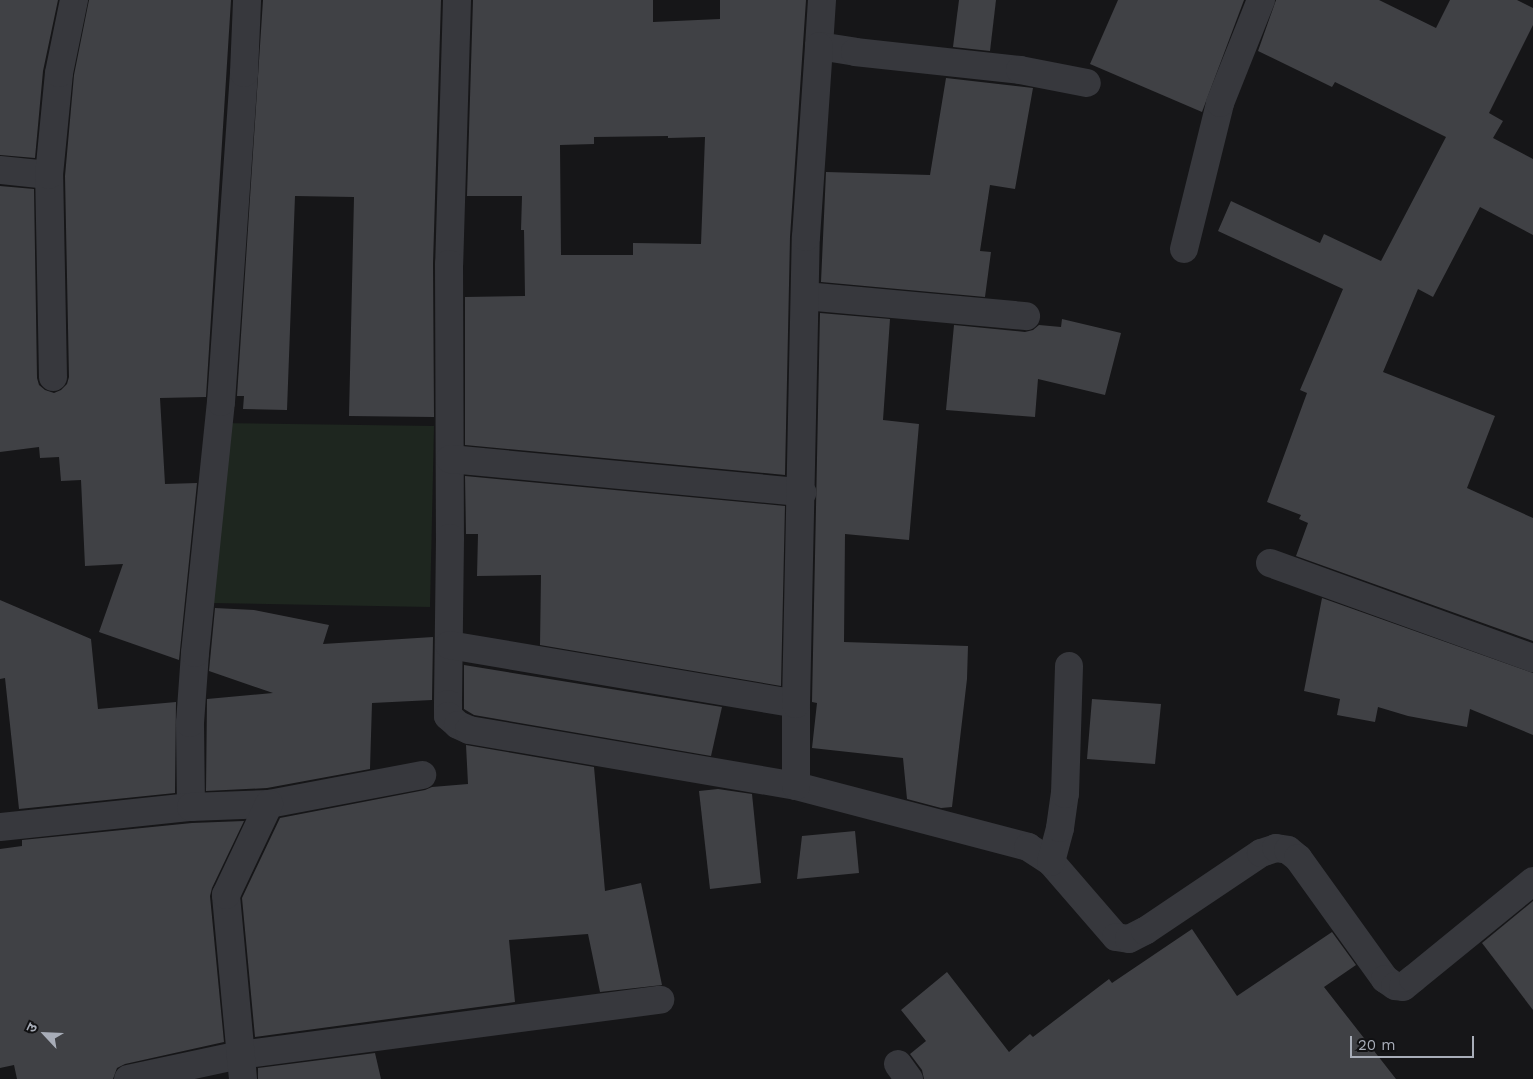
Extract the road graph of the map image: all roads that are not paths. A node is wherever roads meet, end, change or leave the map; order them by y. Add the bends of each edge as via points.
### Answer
1 (74, 0) edge
2 (247, 0) edge
3 (457, 0) edge
4 (822, 0) edge
5 (1261, 0) edge
6 (819, 46) junction
7 (1087, 82) dead end
8 (0, 170) edge
9 (49, 175) junction
10 (1184, 249) dead end
11 (805, 296) junction
12 (1026, 316) dead end
13 (53, 377) dead end
14 (450, 459) junction
15 (802, 492) junction
16 (1270, 563) dead end
17 (449, 645) junction
18 (1533, 658) edge
19 (1069, 666) dead end
20 (796, 704) junction
21 (422, 775) dead end
22 (796, 786) junction
23 (269, 804) junction
24 (191, 807) junction
25 (0, 827) edge
26 (1051, 862) junction
27 (1533, 881) edge
28 (660, 1000) dead end
29 (242, 1067) edge
30 (128, 1079) edge

1 - 9 street via 59,73
2 - 24 street via 221,402 193,679
3 - 14 street via 449,264
4 - 6 street
5 - 10 street via 1220,104
6 - 7 street via 1020,70
6 - 11 street
8 - 9 street
9 - 13 street
11 - 12 street
11 - 15 street
14 - 15 street
14 - 17 street
15 - 20 street
16 - 18 street
17 - 20 street
17 - 22 street via 448,716 469,730
19 - 26 street via 1065,794
20 - 22 street
21 - 23 street
22 - 26 street via 1028,848
23 - 24 street
23 - 29 street via 226,894
24 - 25 street
26 - 27 street via 1116,937 1129,939 1260,853 1276,848 1288,850 1298,858 1385,979 1395,986 1403,986
28 - 29 street
29 - 30 street

